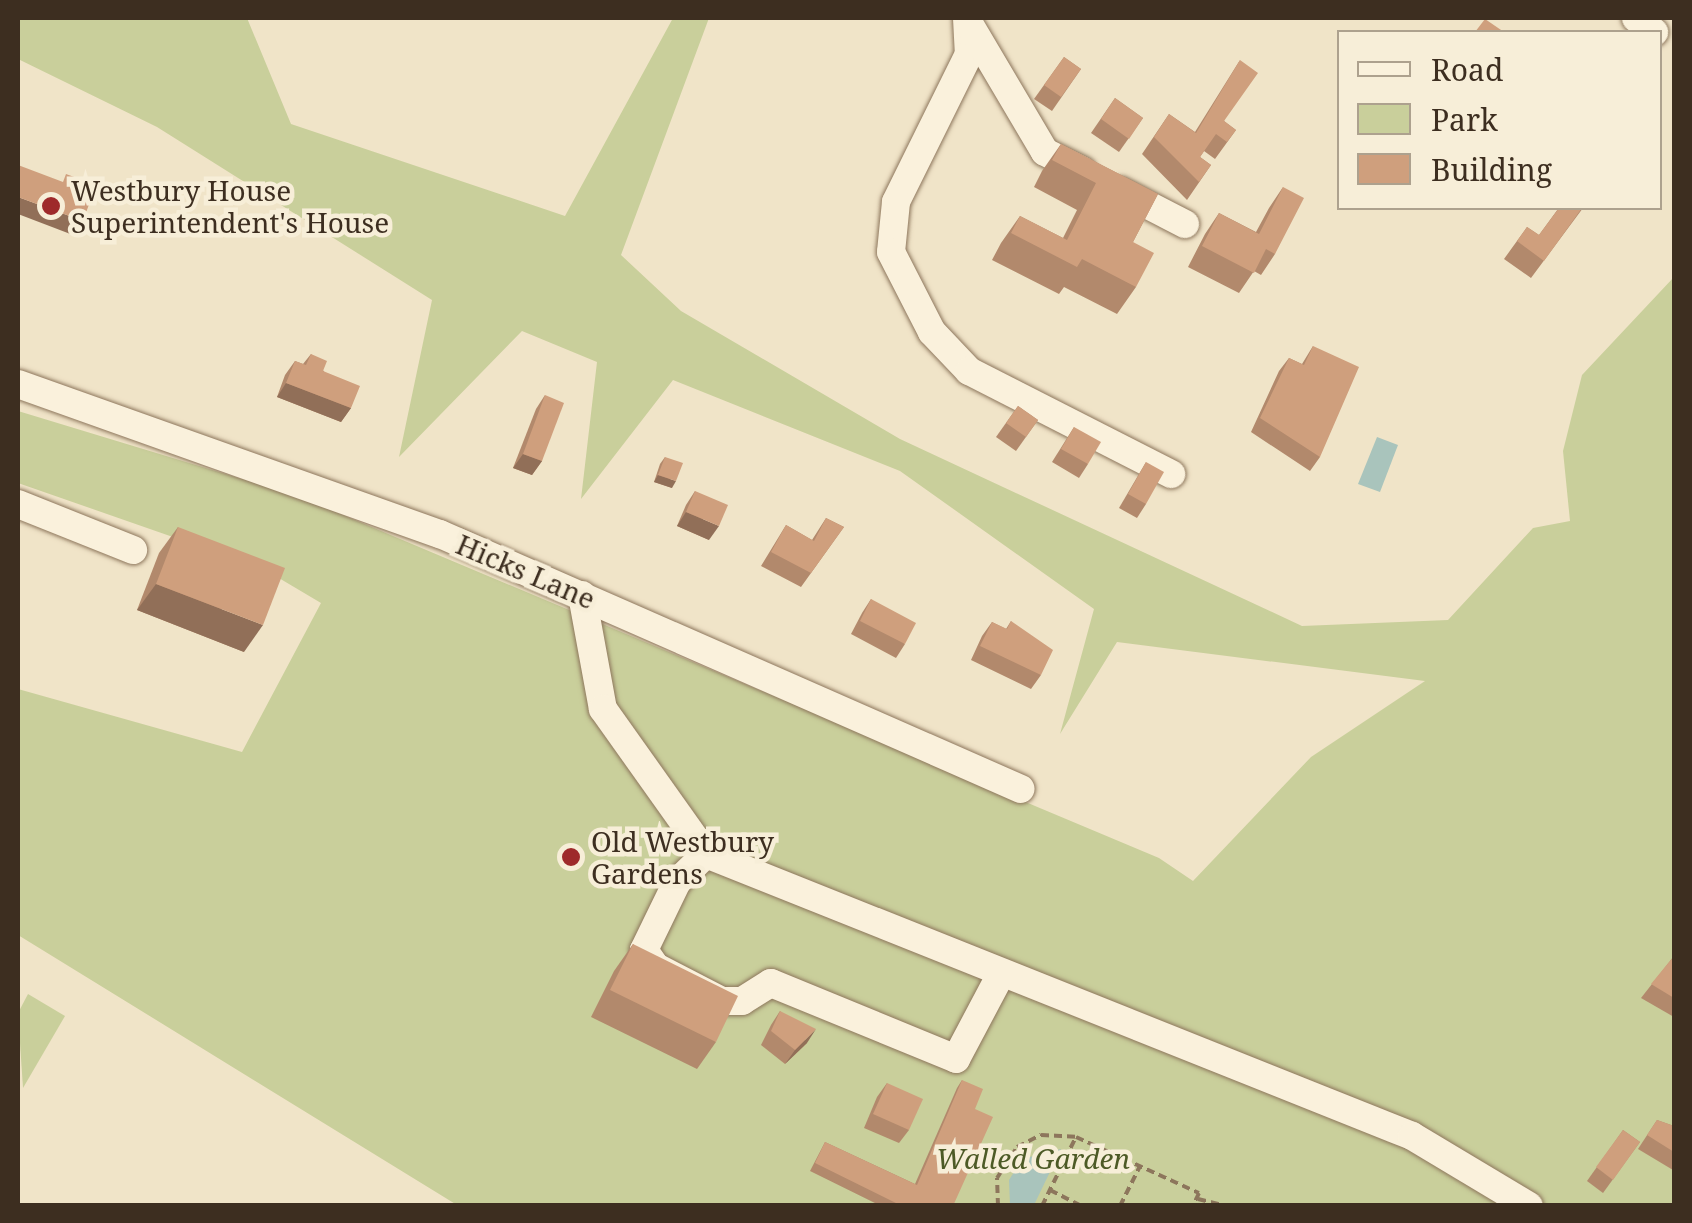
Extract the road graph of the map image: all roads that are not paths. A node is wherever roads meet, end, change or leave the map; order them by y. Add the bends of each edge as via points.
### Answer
1 (969, 22) edge
2 (1184, 224) dead end
3 (18, 384) edge
4 (1171, 474) dead end
5 (18, 504) edge
6 (133, 550) dead end
7 (582, 595) junction
8 (1021, 789) dead end
9 (706, 854) junction
10 (1000, 976) junction
11 (1529, 1206) edge

1 - 2 street via 1045,152
1 - 4 street via 969,54 896,202 891,252 932,332 969,371
3 - 7 street, Hicks Lane via 349,498
5 - 6 street
7 - 8 street, Hicks Lane
7 - 9 street via 603,709
9 - 10 street
9 - 10 street via 676,882 644,950 656,967 722,1001 771,983 956,1060
10 - 11 street via 1412,1136

